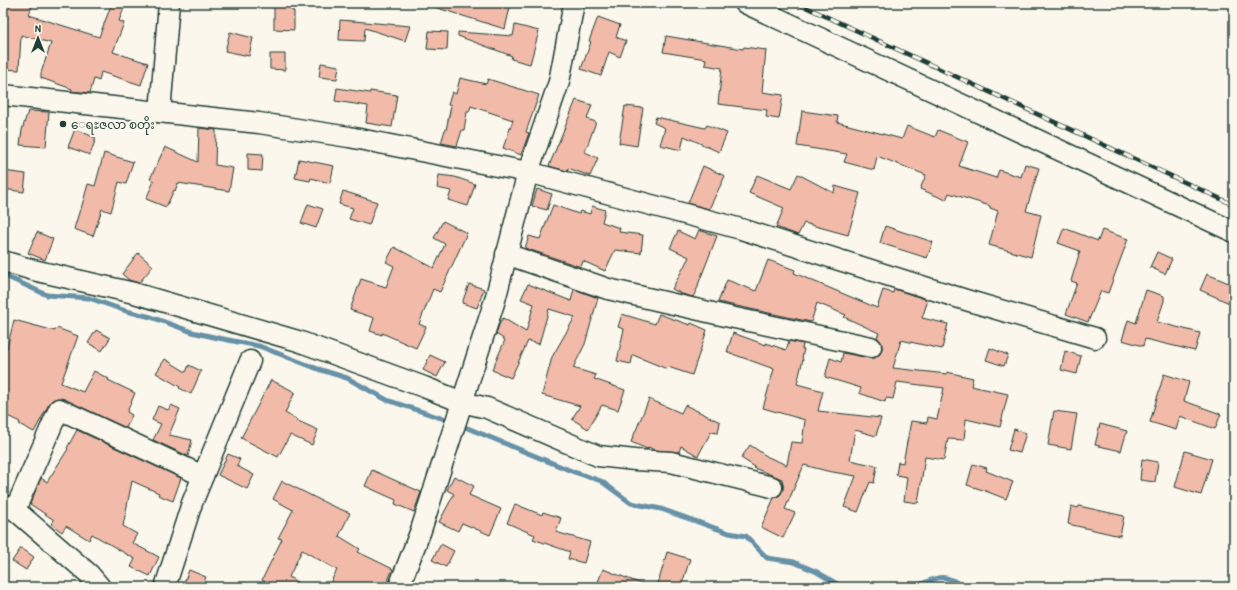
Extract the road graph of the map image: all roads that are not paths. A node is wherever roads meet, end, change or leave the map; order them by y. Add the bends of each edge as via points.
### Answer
1 (169, 3) edge
2 (574, 3) edge
3 (745, 3) edge
4 (3, 95) edge
5 (160, 112) junction
6 (528, 172) junction
7 (1234, 232) edge
8 (506, 254) junction
9 (3, 261) edge
10 (1095, 338) dead end
11 (871, 347) dead end
12 (250, 361) dead end
13 (462, 402) junction
14 (203, 476) junction
15 (772, 487) dead end
16 (9, 508) edge
17 (100, 587) edge
18 (165, 587) edge
19 (399, 587) edge

1 - 5 street
2 - 6 street via 559,82
3 - 7 street
4 - 5 street
5 - 6 street via 259,123 350,137
6 - 8 street
6 - 10 street via 741,229
8 - 11 street via 608,289 730,318
8 - 13 street
9 - 13 street via 134,293 298,341
12 - 14 street
13 - 15 street via 487,408 598,456 671,462
13 - 19 street via 421,530
14 - 16 street via 59,409
14 - 18 street
16 - 17 street via 89,574

